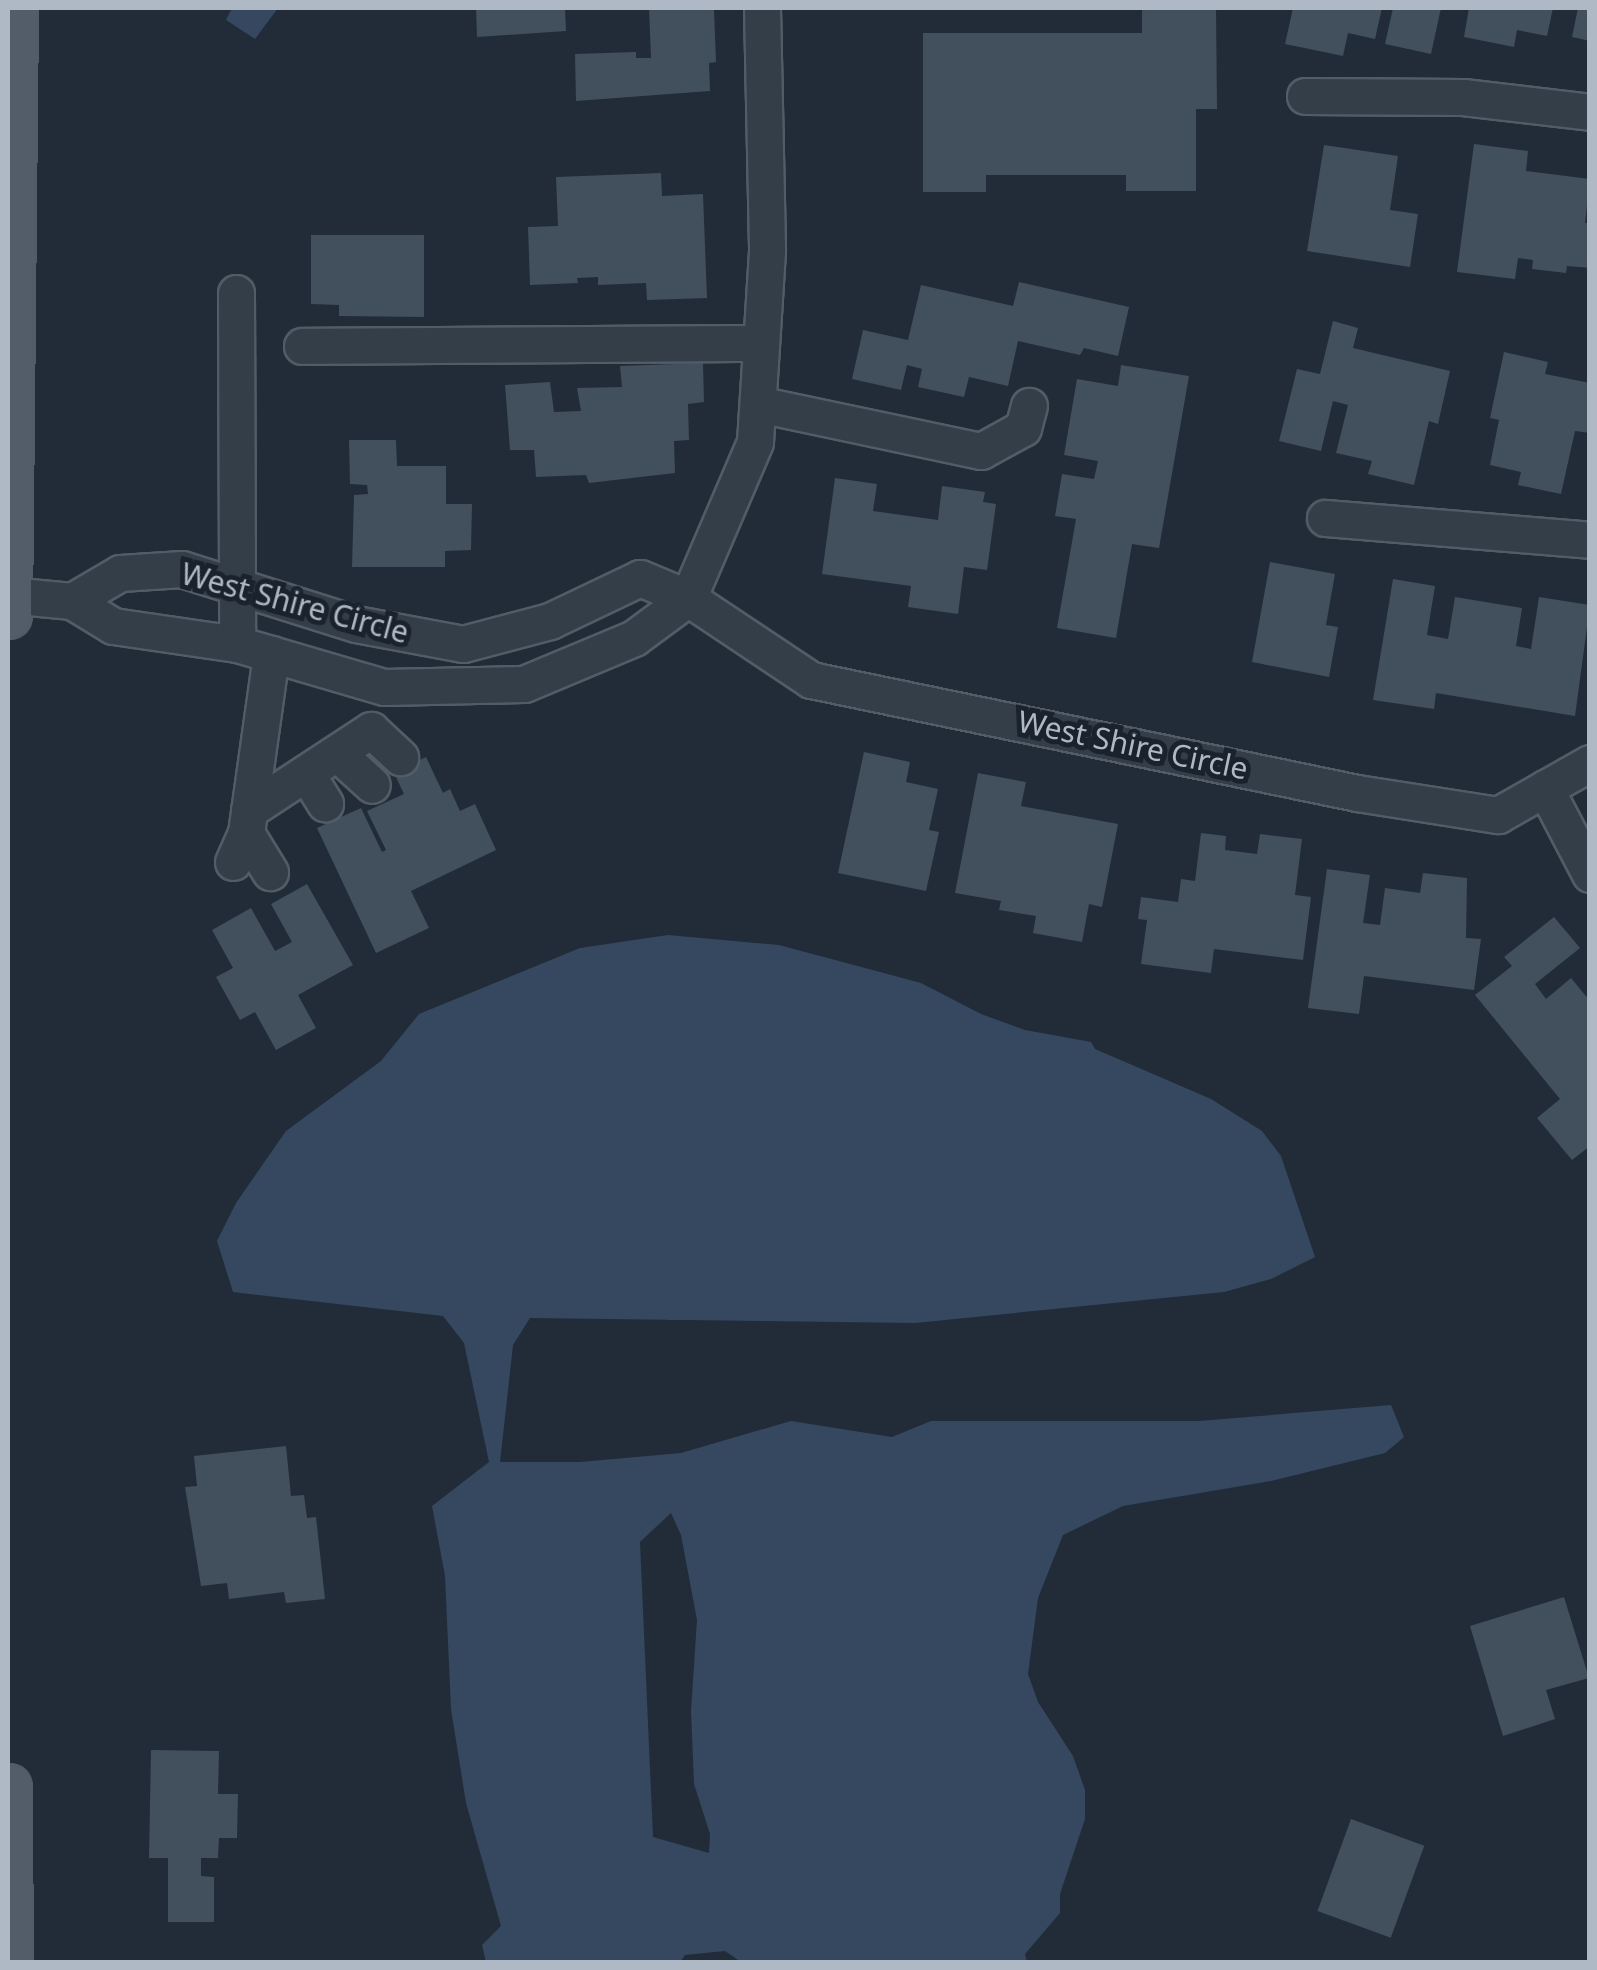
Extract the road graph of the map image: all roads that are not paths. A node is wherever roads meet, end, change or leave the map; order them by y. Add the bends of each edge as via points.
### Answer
1 (14, 8) edge
2 (762, 8) edge
3 (1305, 96) dead end
4 (1590, 112) edge
5 (236, 293) dead end
6 (761, 343) junction
7 (302, 346) dead end
8 (758, 404) junction
9 (1029, 406) dead end
10 (1325, 518) dead end
11 (1590, 540) edge
12 (237, 585) junction
13 (8, 595) edge
14 (688, 598) junction
15 (72, 601) junction
16 (8, 615) edge
17 (254, 649) junction
18 (337, 752) junction
19 (400, 757) dead end
20 (1590, 763) edge
21 (306, 773) junction
22 (372, 785) dead end
23 (1546, 788) junction
24 (325, 804) dead end
25 (242, 835) junction
26 (270, 872) dead end
27 (1590, 874) edge
28 (8, 1787) edge
29 (9, 1962) edge

1 - 13 main road
2 - 6 street via 767,251
3 - 4 street via 1463,97
5 - 12 street
6 - 7 street
6 - 8 street
8 - 9 street via 980,451 1022,428
8 - 14 street via 755,442
10 - 11 street
12 - 14 street, West Shire Circle via 356,624 463,644 550,621 640,578
12 - 15 street, West Shire Circle via 182,568 120,573
12 - 17 street
13 - 15 street, West Shire Circle
13 - 16 main road
14 - 17 street, West Shire Circle via 634,638 524,684 384,687
14 - 23 street, West Shire Circle via 810,680 1356,794 1498,815
15 - 17 street, West Shire Circle via 113,626
17 - 25 street
18 - 19 street via 371,730
18 - 21 street
18 - 22 street
20 - 23 street, West Shire Circle
21 - 24 street
21 - 25 street
23 - 27 street
25 - 26 street
28 - 29 main road

